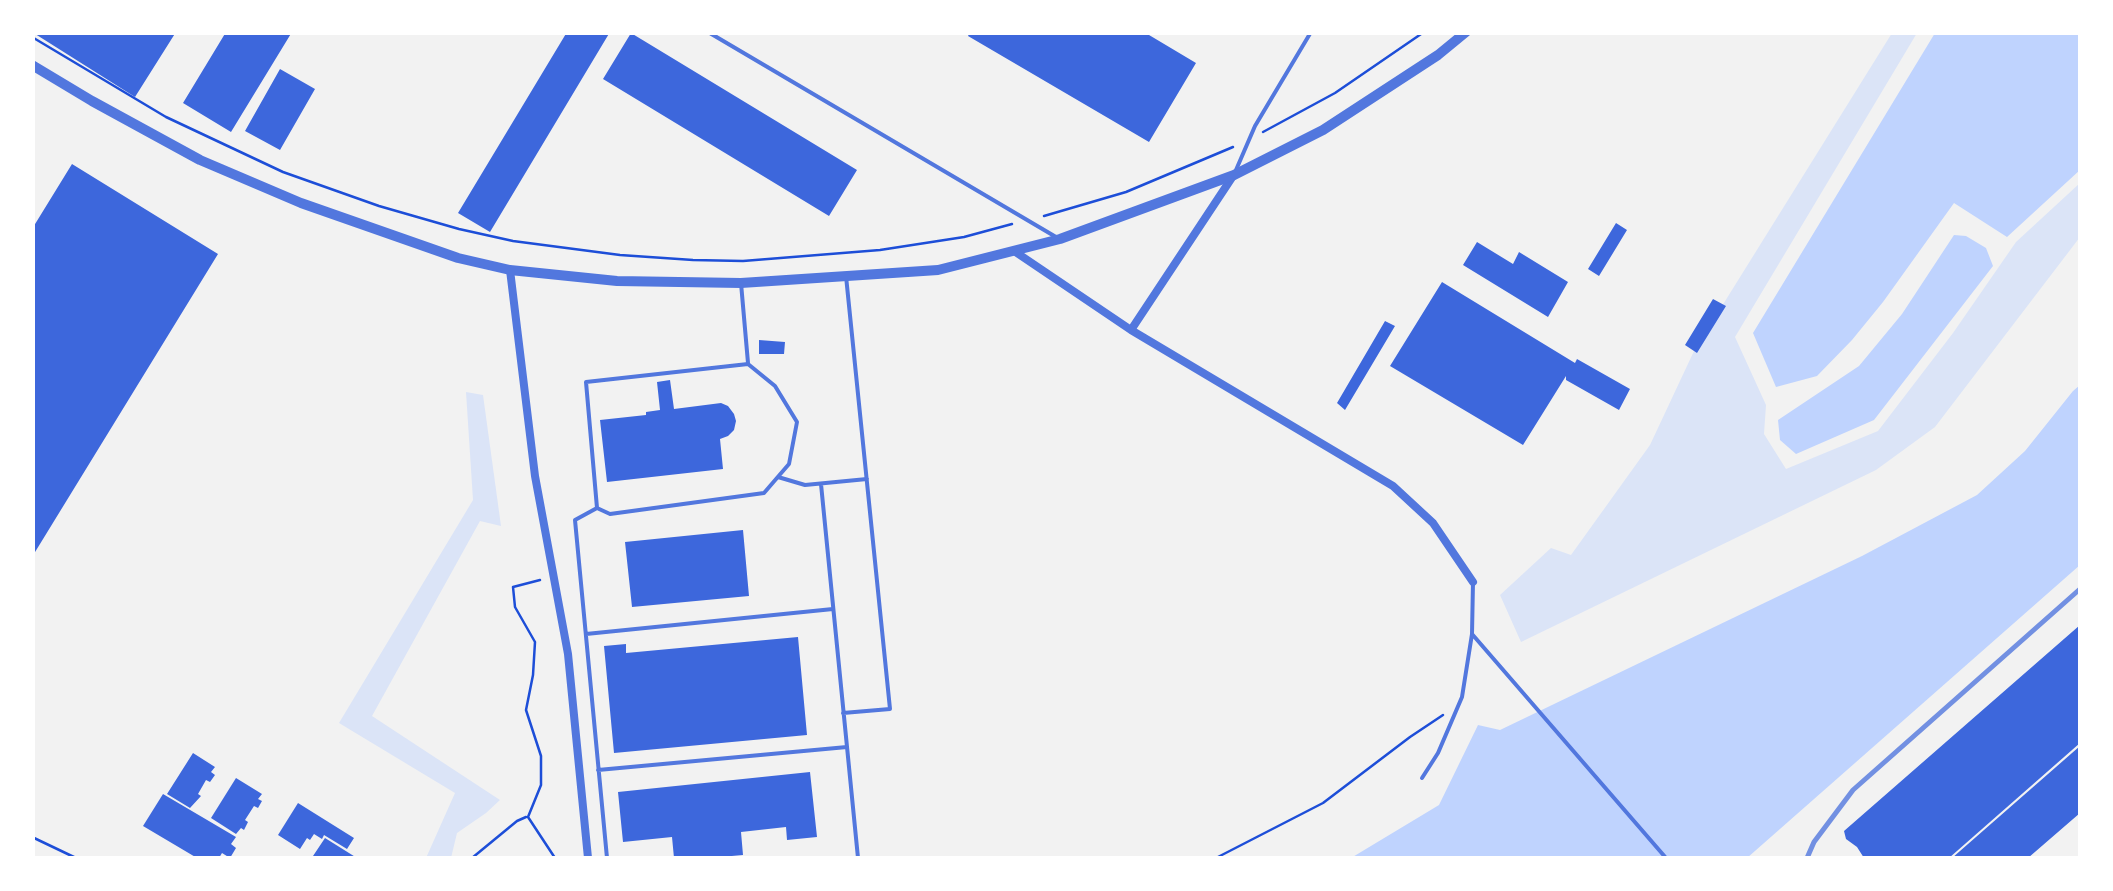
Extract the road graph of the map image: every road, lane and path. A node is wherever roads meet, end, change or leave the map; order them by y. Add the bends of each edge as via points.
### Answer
1 (708, 32) edge
2 (1311, 32) edge
3 (1424, 32) edge
4 (1466, 32) edge
5 (32, 37) edge
6 (32, 65) edge
7 (1250, 139) junction
8 (1234, 175) junction
9 (1028, 220) junction
10 (1060, 240) junction
11 (1014, 251) junction
12 (510, 270) junction
13 (846, 276) junction
14 (741, 284) junction
15 (1131, 330) junction
16 (748, 364) junction
17 (778, 477) junction
18 (867, 479) junction
19 (821, 484) junction
20 (597, 508) junction
21 (554, 576) junction
22 (1473, 582) joint
23 (833, 609) junction
24 (586, 634) junction
25 (1472, 634) junction
26 (1462, 697) junction
27 (843, 713) junction
28 (847, 747) junction
29 (598, 770) junction
30 (1422, 778) dead end
31 (528, 816) junction
32 (32, 837) edge
33 (76, 858) edge
34 (472, 858) edge
35 (556, 858) edge
36 (588, 858) edge
37 (607, 858) edge
38 (858, 858) edge
39 (1216, 858) edge
40 (1666, 858) edge

1 - 9 lane
2 - 7 lane
3 - 7 path via 1335,93
4 - 8 street via 1323,130
5 - 9 path via 166,117 283,172 379,206 513,240 620,255 743,260 880,250
6 - 12 street via 200,160 301,204
7 - 8 lane
7 - 9 path via 1126,192
8 - 10 street
8 - 15 street
9 - 10 lane
10 - 11 street
11 - 13 street via 938,270
11 - 15 street
12 - 14 street
12 - 21 street via 534,476
13 - 14 street
13 - 18 lane
14 - 16 lane
15 - 22 street via 1393,486 1432,524
16 - 17 lane via 776,386 796,422 790,464
16 - 20 lane via 586,382
17 - 19 lane
17 - 20 lane via 764,493 610,514
18 - 19 lane
18 - 27 lane via 890,709
19 - 23 lane
20 - 24 lane via 575,520
21 - 31 path via 513,586 515,607 536,642 526,710 541,756 540,785
21 - 36 street
22 - 25 lane
23 - 24 lane
23 - 27 lane
24 - 29 lane
25 - 26 lane
25 - 40 lane
26 - 30 lane
26 - 39 path via 1323,803
27 - 28 lane
28 - 29 lane
28 - 38 lane
29 - 37 lane
31 - 34 path
31 - 35 path
32 - 33 path

